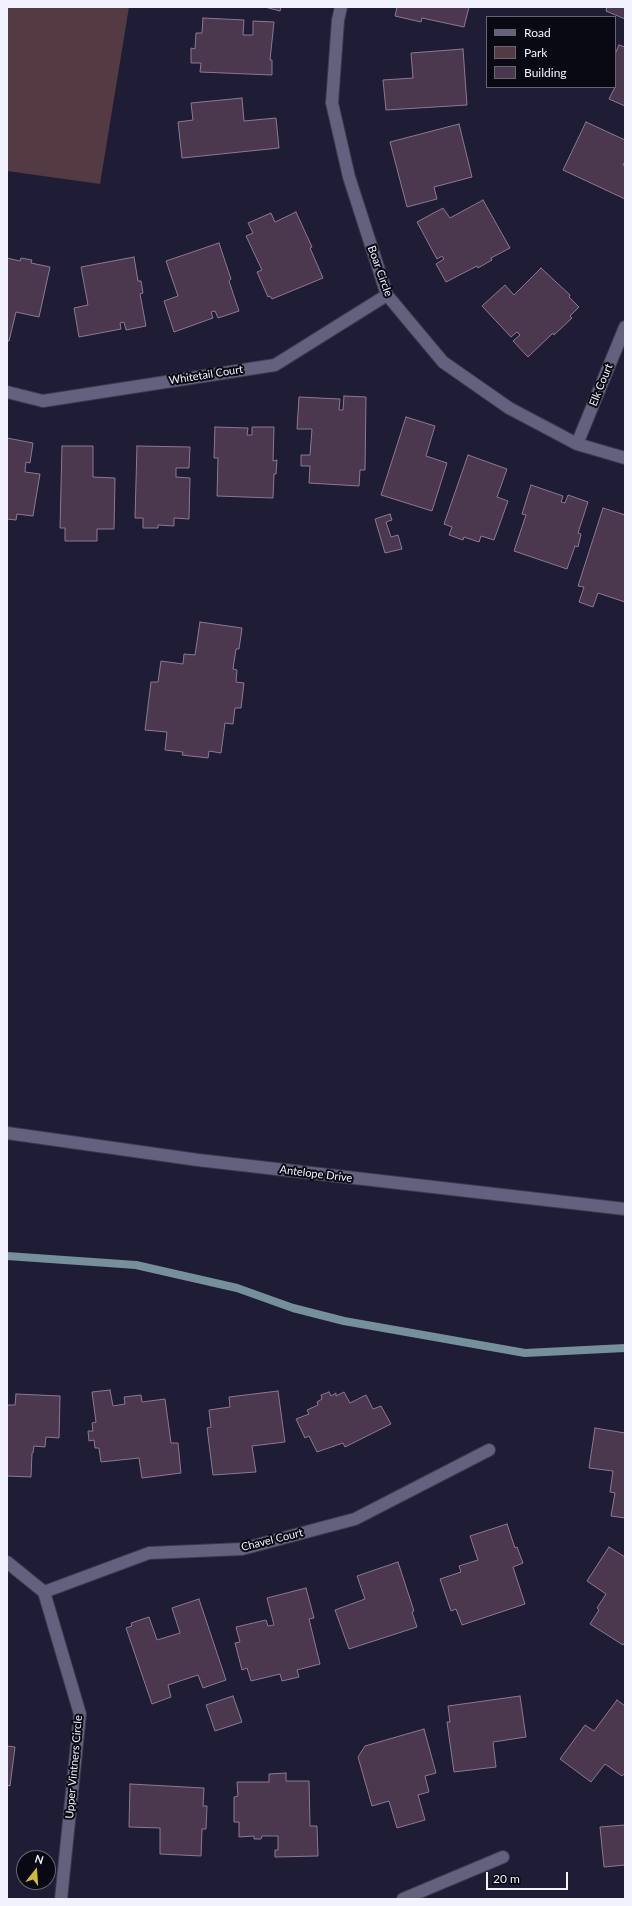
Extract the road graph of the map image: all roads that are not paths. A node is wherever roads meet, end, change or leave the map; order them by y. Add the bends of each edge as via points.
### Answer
1 (341, 7) edge
2 (387, 295) junction
3 (625, 327) edge
4 (7, 392) edge
5 (577, 444) junction
6 (625, 458) edge
7 (7, 1133) edge
8 (625, 1209) edge
9 (489, 1450) dead end
10 (7, 1562) edge
11 (44, 1592) junction
12 (502, 1857) dead end
13 (62, 1899) edge
14 (403, 1899) edge

1 - 2 street, Boar Circle via 332,103 349,178
2 - 4 street, Whitetail Court via 275,365 43,401
2 - 5 street, Boar Circle via 443,362 509,408
3 - 5 street, Elk Court
5 - 6 street, Boar Circle
7 - 8 street, Antelope Drive via 198,1160
9 - 11 street, Chavel Court via 355,1519 242,1549 150,1553
10 - 11 street
11 - 13 street, Upper Vintners Circle via 80,1714
12 - 14 street

